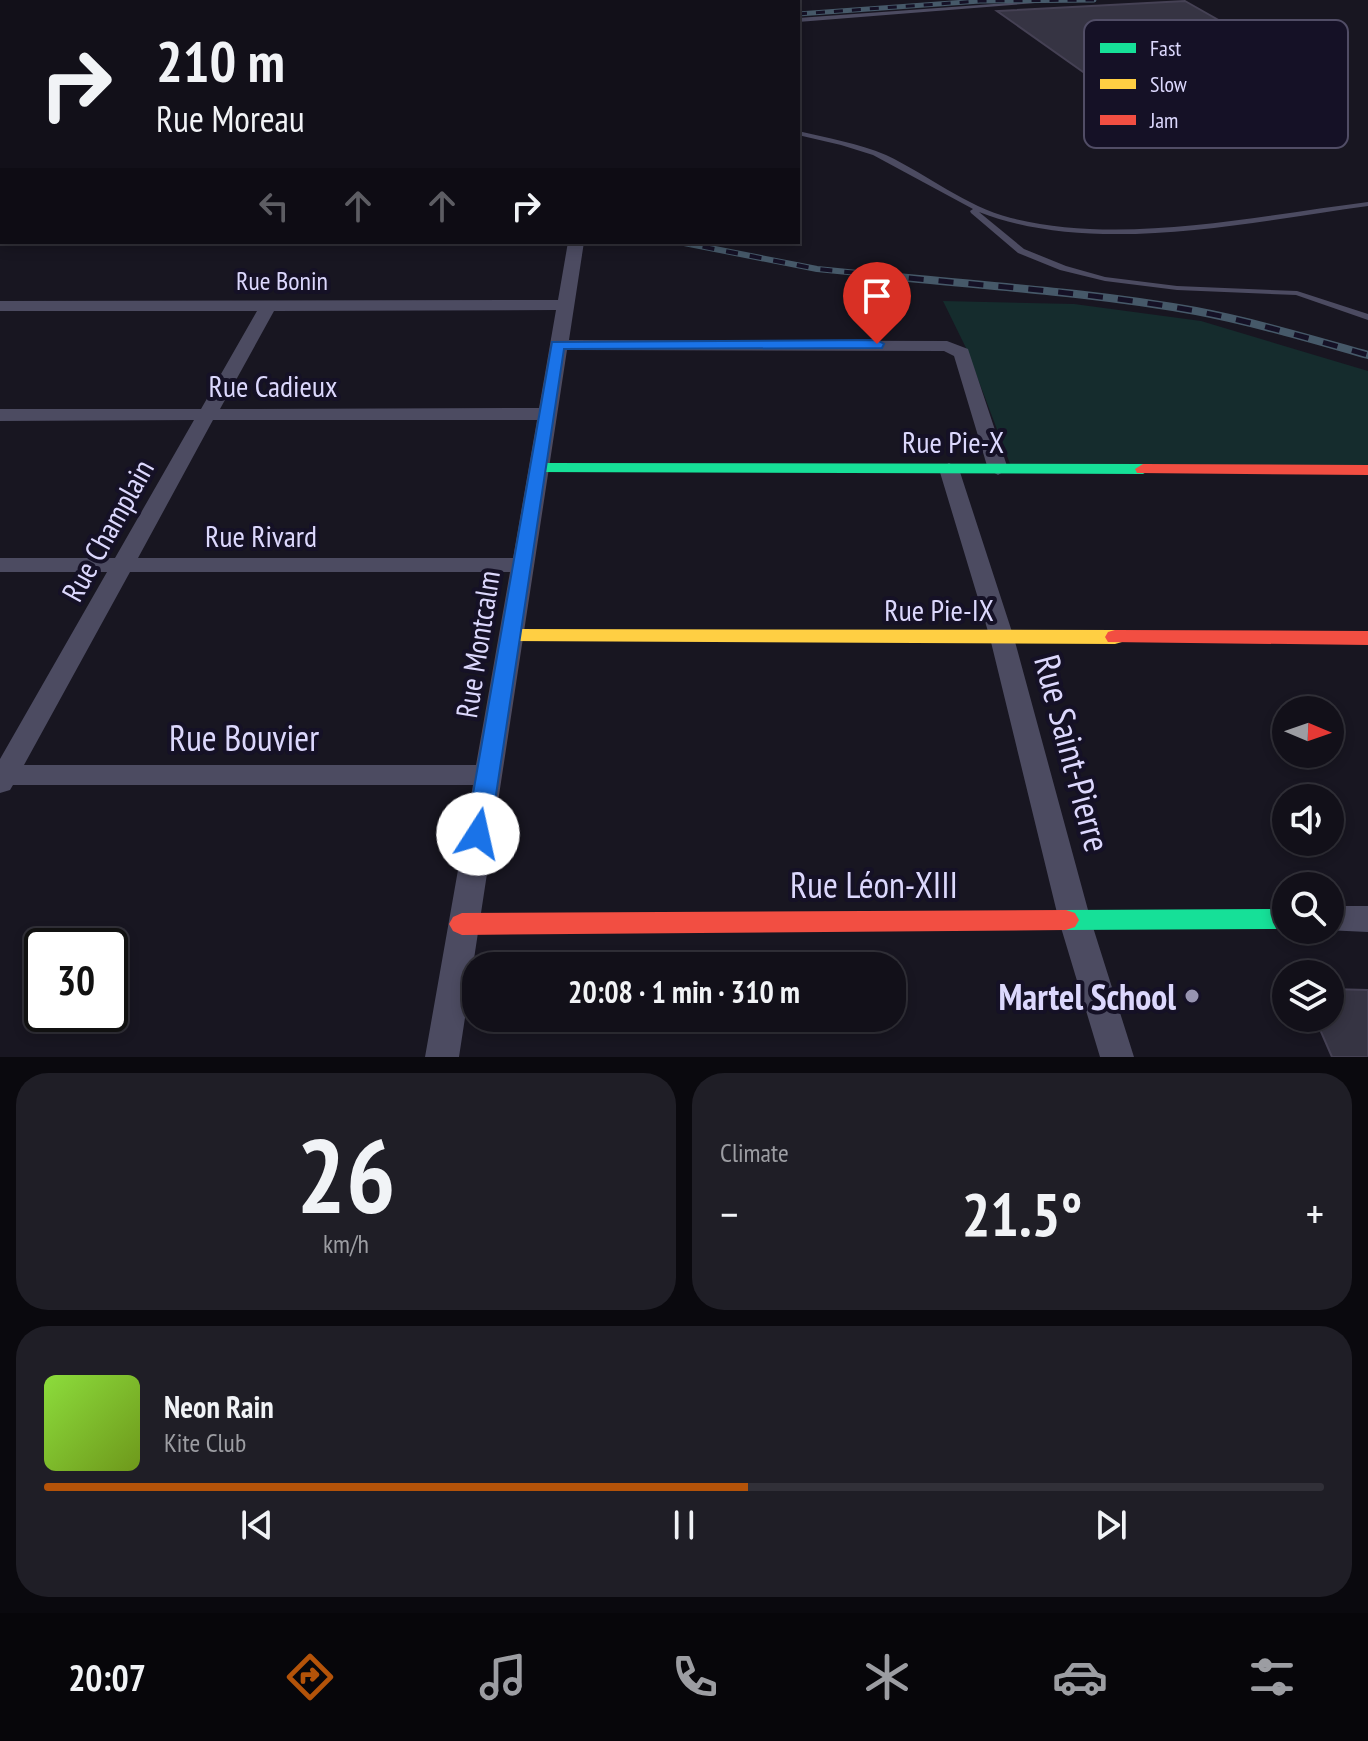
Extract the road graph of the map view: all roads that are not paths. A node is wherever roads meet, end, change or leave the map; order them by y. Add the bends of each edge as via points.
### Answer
1 (1071, 0) edge
2 (800, 20) edge
3 (800, 134) edge
4 (1368, 204) edge
5 (968, 205) junction
6 (576, 244) edge
7 (564, 305) junction
8 (0, 306) edge
9 (268, 306) junction
10 (1368, 317) edge
11 (557, 345) junction
12 (547, 414) junction
13 (0, 415) edge
14 (206, 415) junction
15 (539, 468) junction
16 (949, 469) junction
17 (998, 469) junction
18 (1368, 470) edge
19 (0, 565) edge
20 (122, 565) junction
21 (522, 565) junction
22 (511, 636) junction
23 (1002, 638) junction
24 (1368, 638) edge
25 (488, 775) junction
26 (2, 777) edge
27 (1272, 919) edge
28 (1344, 919) edge
29 (1368, 919) edge
30 (1075, 921) junction
31 (462, 924) junction
32 (442, 1057) edge
33 (1117, 1057) edge

1 - 2 lane
3 - 5 lane via 885,158
4 - 5 lane via 1106,230 1052,228
5 - 10 lane via 1021,251 1063,268 1177,288 1297,293
6 - 7 street, Rue Montcalm
7 - 9 street, Rue Bonin
7 - 11 street, Rue Montcalm
8 - 9 street, Rue Bonin
9 - 14 street, Rue Champlain
11 - 12 street, Rue Montcalm
11 - 17 street via 936,344 959,350
12 - 14 street, Rue Cadieux
12 - 15 street, Rue Montcalm
13 - 14 street, Rue Cadieux
14 - 20 street, Rue Champlain
15 - 16 street, Rue Pie-X
15 - 21 street, Rue Montcalm
16 - 17 street, Rue Pie-X
16 - 23 street, Rue Saint-Pierre
17 - 18 street, Rue Pie-X
19 - 20 street, Rue Rivard
20 - 21 street, Rue Rivard
20 - 26 street, Rue Champlain
21 - 22 street, Rue Montcalm
22 - 23 street, Rue Pie-IX
22 - 25 street, Rue Montcalm
23 - 24 street, Rue Pie-IX
23 - 30 street, Rue Saint-Pierre
25 - 26 street, Rue Bouvier
25 - 31 street, Rue Montcalm
27 - 30 street, Rue Léon-XIII
28 - 29 street
30 - 31 street, Rue Léon-XIII
30 - 33 street, Rue Saint-Pierre
31 - 32 street, Rue Montcalm

